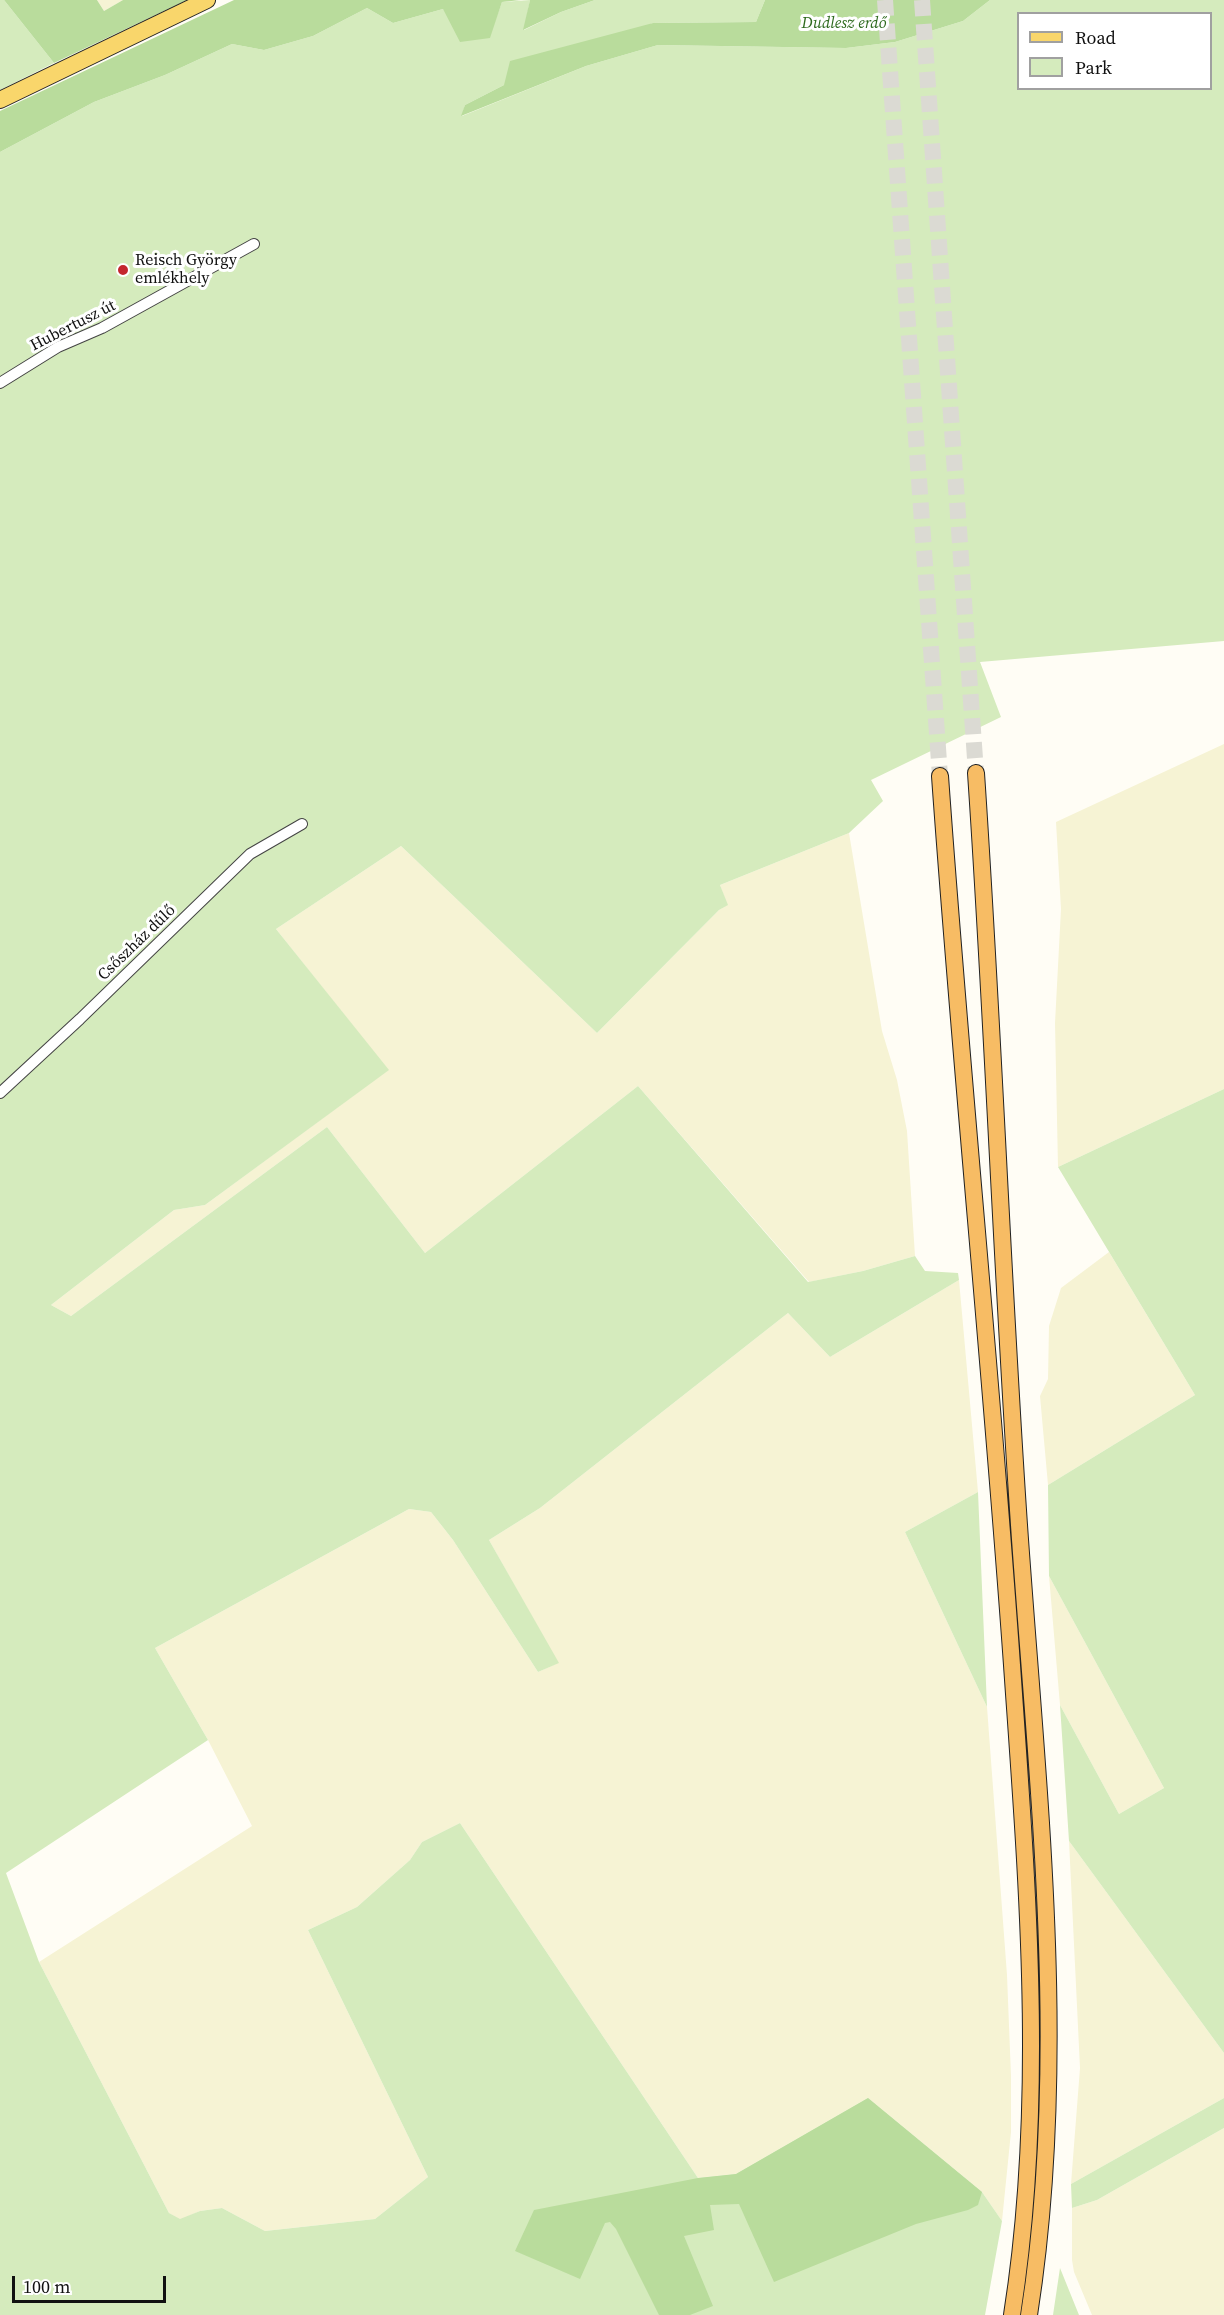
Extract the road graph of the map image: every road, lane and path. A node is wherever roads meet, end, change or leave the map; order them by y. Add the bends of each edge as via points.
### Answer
1 (207, 0) edge
2 (0, 100) edge
3 (254, 244) dead end
4 (0, 383) edge
5 (975, 773) tunnel mouth
6 (940, 776) tunnel mouth
7 (302, 824) dead end
8 (0, 1093) edge
9 (1012, 2315) edge
10 (1029, 2315) edge

1 - 2 main road
3 - 4 street, Hubertusz út via 102,328 58,347
5 - 10 highway via 1047,1962 1049,2084 1042,2202
6 - 9 highway via 996,1445 1026,1868 1032,2080 1026,2198
7 - 8 street, Csőszház dűlő via 250,854

